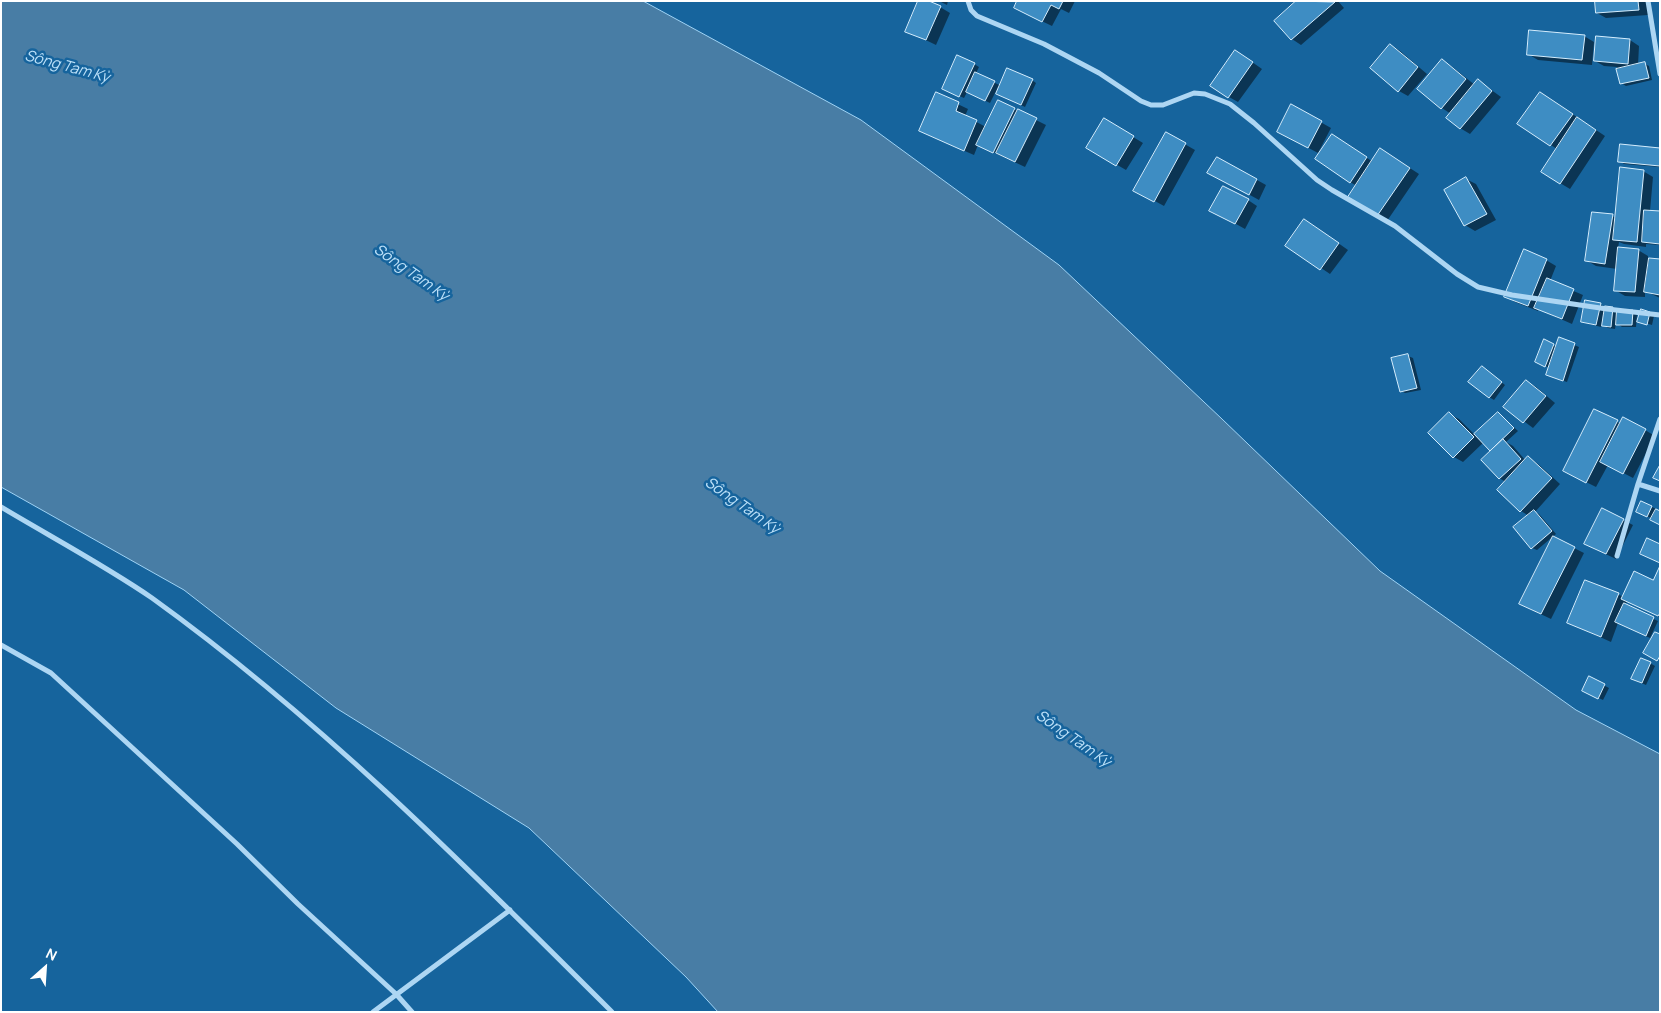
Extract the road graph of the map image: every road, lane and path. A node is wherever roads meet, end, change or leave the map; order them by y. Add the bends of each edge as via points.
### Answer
1 (968, 1) edge
2 (1648, 1) edge
3 (1660, 74) edge
4 (1660, 315) edge
5 (1660, 419) edge
6 (1638, 484) junction
7 (1660, 491) edge
8 (1, 507) edge
9 (1617, 556) dead end
10 (1, 645) edge
11 (510, 910) junction
12 (396, 994) junction
13 (372, 1012) edge
14 (412, 1012) edge
15 (612, 1012) edge

1 - 4 street via 978,16 1044,44 1151,105 1163,105 1194,93 1230,104 1317,180 1395,226 1478,287 1512,295
2 - 3 street
5 - 6 street
6 - 7 street
6 - 9 street
8 - 11 street via 144,593 206,640 352,759
10 - 12 street via 50,673
11 - 12 street
11 - 15 street
12 - 13 street
12 - 14 street

